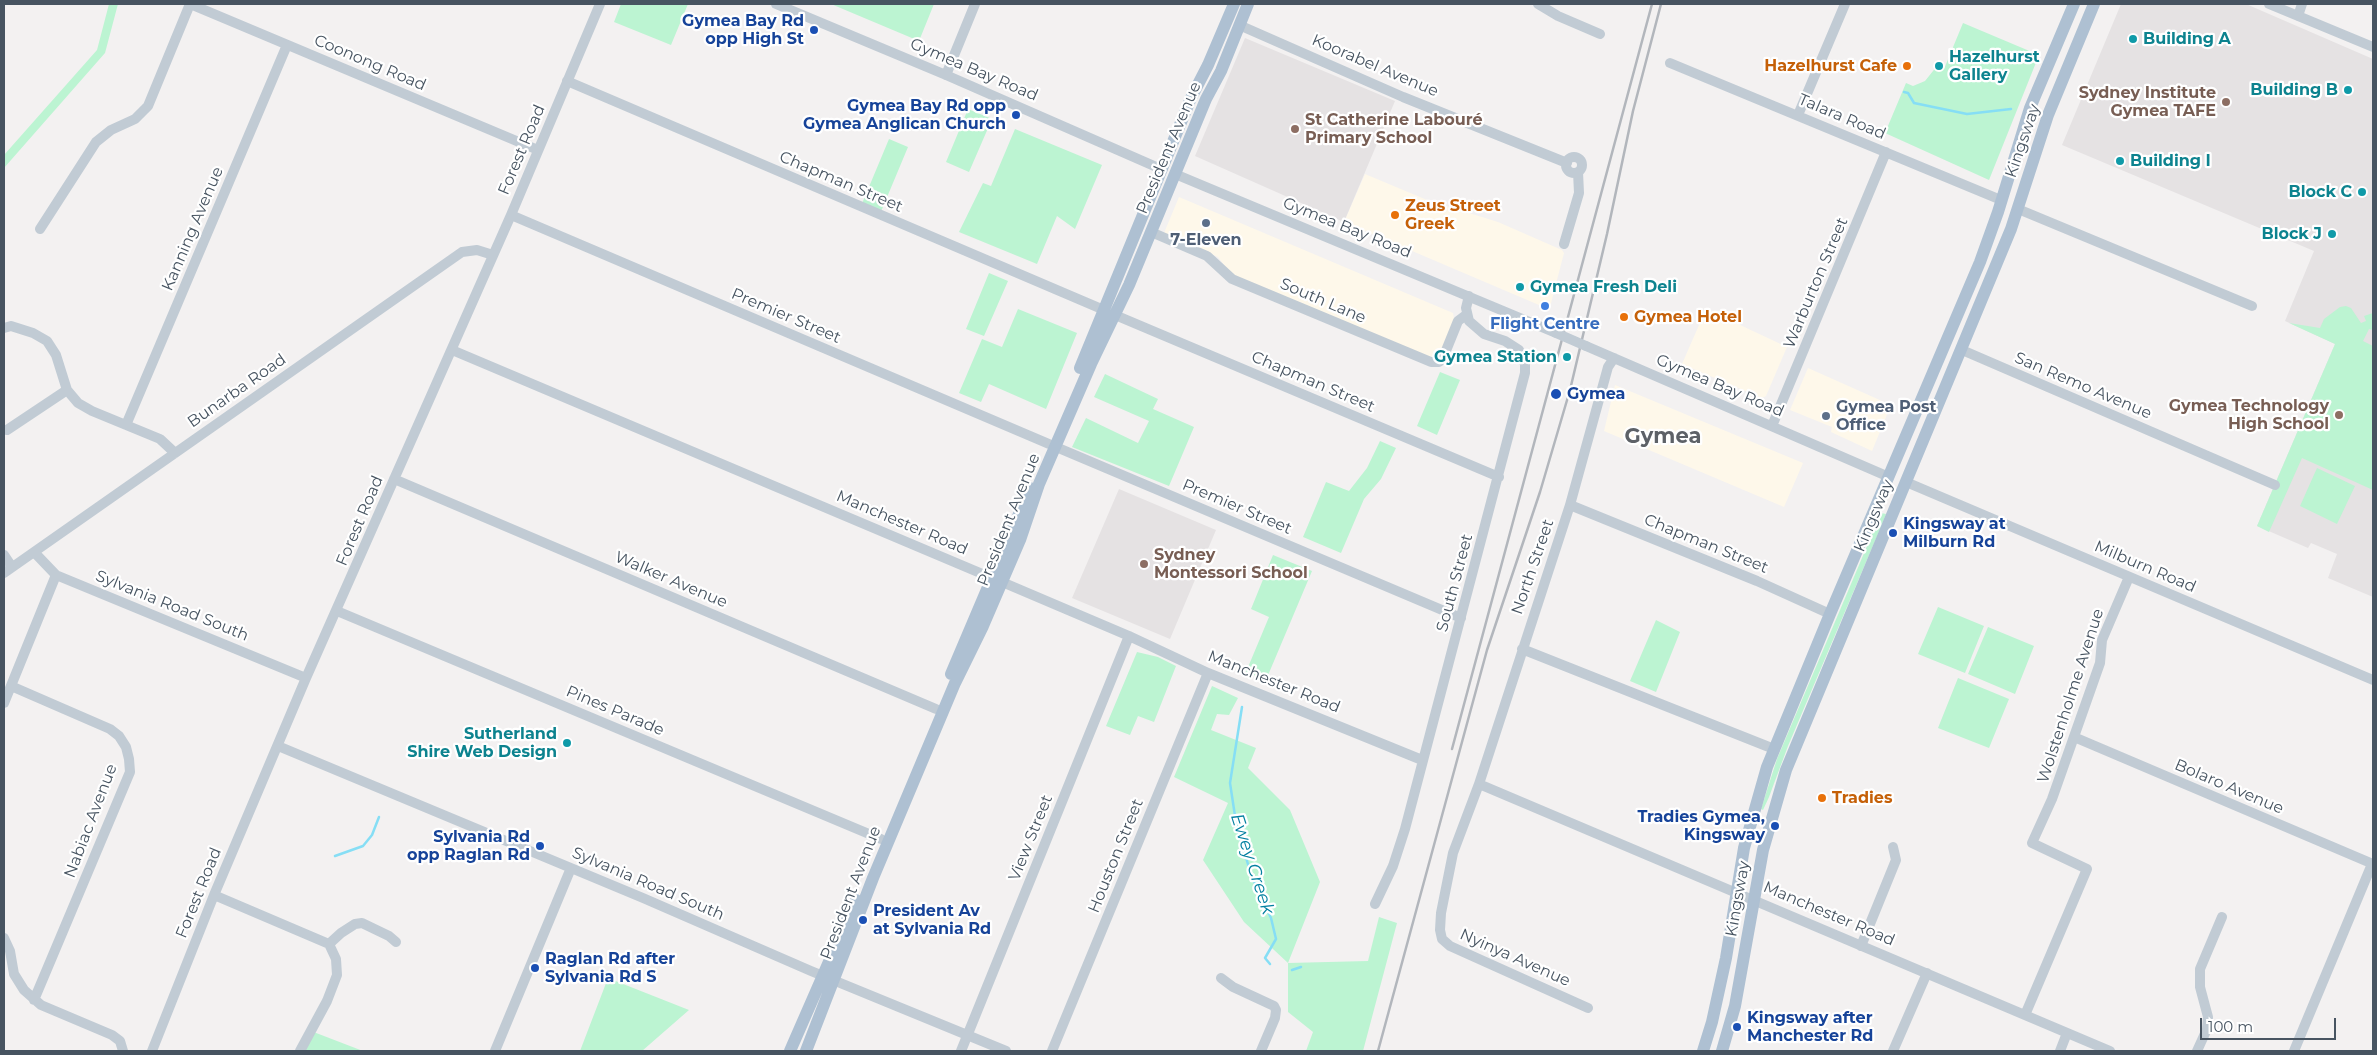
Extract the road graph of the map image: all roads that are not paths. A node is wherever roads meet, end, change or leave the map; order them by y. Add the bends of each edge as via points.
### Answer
1 (190, 4) edge
2 (600, 4) edge
3 (776, 4) edge
4 (975, 4) edge
5 (1234, 4) edge
6 (1248, 4) edge
7 (1538, 4) edge
8 (1845, 4) edge
9 (2074, 4) edge
10 (2094, 4) edge
11 (2269, 4) edge
12 (2302, 4) edge
13 (790, 6) edge
14 (2298, 16) junction
15 (1233, 23) junction
16 (1600, 34) dead end
17 (287, 45) junction
18 (2373, 48) edge
19 (1670, 63) dead end
20 (946, 75) junction
21 (567, 81) junction
22 (1798, 115) junction
23 (538, 150) junction
24 (1886, 152) junction
25 (1161, 169) junction
26 (1175, 174) junction
27 (2001, 200) junction
28 (2018, 209) junction
29 (511, 215) junction
30 (40, 229) dead end
31 (1151, 232) junction
32 (1564, 244) dead end
33 (493, 255) junction
34 (1469, 296) junction
35 (2252, 306) dead end
36 (1109, 312) junction
37 (1466, 315) junction
38 (4, 328) edge
39 (452, 350) junction
40 (1962, 350) junction
41 (1614, 358) junction
42 (67, 390) junction
43 (126, 425) junction
44 (1772, 426) junction
45 (7, 430) dead end
46 (1052, 446) junction
47 (175, 453) junction
48 (1499, 477) junction
49 (1889, 477) junction
50 (394, 479) junction
51 (1906, 482) junction
52 (2275, 485) dead end
53 (1570, 505) junction
54 (34, 552) junction
55 (4, 555) edge
56 (8, 570) edge
57 (56, 575) junction
58 (2129, 577) junction
59 (997, 580) junction
60 (337, 611) junction
61 (1830, 614) junction
62 (1461, 618) junction
63 (1129, 636) junction
64 (1522, 649) junction
65 (1208, 673) junction
66 (306, 678) junction
67 (2373, 680) edge
68 (11, 686) junction
69 (4, 703) edge
70 (936, 708) junction
71 (2074, 737) junction
72 (278, 746) junction
73 (1774, 750) junction
74 (1422, 760) junction
75 (1479, 784) junction
76 (881, 839) junction
77 (1893, 847) dead end
78 (2373, 864) edge
79 (571, 868) junction
80 (1736, 893) junction
81 (214, 895) junction
82 (1754, 901) junction
83 (1375, 904) dead end
84 (2222, 917) dead end
85 (4, 938) edge
86 (396, 942) dead end
87 (329, 944) junction
88 (1862, 946) junction
89 (1926, 973) junction
90 (822, 975) junction
91 (1221, 978) dead end
92 (835, 980) junction
93 (34, 1000) junction
94 (1588, 1008) dead end
95 (2025, 1015) junction
96 (2067, 1033) junction
97 (968, 1035) junction
98 (123, 1051) edge
99 (152, 1051) edge
100 (300, 1051) edge
101 (495, 1051) edge
102 (790, 1051) edge
103 (806, 1051) edge
104 (961, 1051) edge
105 (1006, 1051) edge
106 (1052, 1051) edge
107 (1261, 1051) edge
108 (1703, 1051) edge
109 (1722, 1051) edge
110 (1893, 1051) edge
111 (2060, 1051) edge
112 (2110, 1051) edge
113 (2197, 1051) edge
114 (2294, 1051) edge

1 - 17 street, Coonong Road
1 - 30 street via 148,106 135,119 111,130 96,142
2 - 21 street, Forest Road
3 - 13 street, Gymea Bay Road
4 - 20 street
5 - 15 main road, President Avenue
6 - 15 main road, President Avenue
7 - 16 street
8 - 22 street
9 - 27 main road, Kingsway via 2030,108
10 - 28 main road, Kingsway via 2048,115
11 - 14 street
12 - 14 street
13 - 20 street, Gymea Bay Road
14 - 18 street
15 - 25 main road, President Avenue
15 - 26 main road, President Avenue
15 - 32 street, Koorabel Avenue via 1403,97 1567,163 1571,158 1580,159 1579,193
17 - 23 street, Coonong Road
17 - 43 street, Kanning Avenue
19 - 22 street, Talara Road
20 - 25 street, Gymea Bay Road
21 - 23 street, Forest Road
21 - 36 street, Chapman Street
22 - 24 street, Talara Road
23 - 29 street, Forest Road
24 - 27 street, Talara Road
24 - 44 street, Warburton Street
25 - 26 main road, Gymea Bay Road
25 - 36 main road, President Avenue
26 - 31 main road, President Avenue
26 - 34 street, Gymea Bay Road
27 - 49 main road, Kingsway via 1980,262
28 - 35 street
28 - 40 main road, Kingsway
29 - 33 street, Forest Road
29 - 46 street, Premier Street
31 - 36 main road, President Avenue
31 - 37 street, South Lane via 1207,256 1232,279 1431,362 1439,362 1443,358 1458,321
33 - 39 street, Forest Road
33 - 47 street, Bunarba Road via 477,250 462,252
34 - 37 street
34 - 41 street, Gymea Bay Road, bridge
36 - 46 main road, President Avenue via 1091,364
36 - 48 street, Chapman Street
37 - 48 street, South Street via 1484,334 1519,350 1525,364
38 - 42 street via 11,326 47,341 56,354
39 - 50 street, Forest Road
39 - 59 street, Manchester Road
40 - 51 main road, Kingsway
40 - 52 street, San Remo Avenue
41 - 44 street, Gymea Bay Road
41 - 53 street, North Street via 1608,367
42 - 43 street via 78,403
42 - 45 street
43 - 47 street via 160,439
44 - 49 street, Gymea Bay Road
46 - 59 main road, President Avenue
46 - 62 street, Premier Street
47 - 54 street, Bunarba Road
48 - 62 street, South Street
49 - 51 main road, Gymea Bay Road
49 - 61 main road, Kingsway
50 - 60 street, Forest Road
50 - 70 street, Walker Avenue
51 - 58 street, Milburn Road
51 - 82 main road, Kingsway via 1786,770 1769,823
53 - 61 street, Chapman Street
53 - 64 street, North Street
54 - 56 street, Bunarba Road
54 - 57 street, Sylvania Road South
55 - 56 street
57 - 66 street, Sylvania Road South
57 - 68 street
58 - 67 street, Milburn Road
58 - 71 street, Wolstenholme Avenue via 2102,640 2100,663
59 - 63 street, Manchester Road
59 - 70 main road, President Avenue
59 - 92 main road, President Avenue via 984,626 955,683 873,878
60 - 66 street, Forest Road
60 - 76 street, Pines Parade
61 - 73 main road, Kingsway
62 - 74 street, South Street
63 - 65 street, Manchester Road
63 - 97 street, View Street
64 - 73 street
64 - 75 street, North Street
65 - 74 street, Manchester Road
65 - 106 street, Houston Street
66 - 72 street, Forest Road
68 - 69 street
68 - 93 street, Nabiac Avenue via 110,729 126,747 130,765 130,772
70 - 76 main road, President Avenue
71 - 78 street, Bolaro Avenue
71 - 95 street, Wolstenholme Avenue via 2032,843 2087,869
72 - 79 street, Sylvania Road South
72 - 81 street, Forest Road
73 - 80 main road, Kingsway via 1751,819
74 - 83 street, South Street via 1393,866
75 - 80 street, Manchester Road
75 - 94 street, Nyinya Avenue via 1453,852 1441,913 1442,939 1450,946
76 - 90 main road, President Avenue
77 - 88 street via 1896,860
78 - 114 street
79 - 90 street, Sylvania Road South
79 - 101 street
80 - 82 street, Manchester Road
80 - 108 main road, Kingsway via 1724,967
81 - 87 street
81 - 99 street, Forest Road
82 - 88 street, Manchester Road
82 - 109 main road, Kingsway via 1735,1006
84 - 113 street via 2200,969 2200,986 2208,1017 2207,1029
85 - 93 street via 14,974
86 - 87 street via 362,923 348,928
87 - 100 street via 336,959 337,974 327,1001
88 - 89 street, Manchester Road
89 - 95 street, Manchester Road
89 - 110 street
90 - 92 street, Sylvania Road South
90 - 102 main road, President Avenue
91 - 107 street via 1274,1006 1275,1018
92 - 97 street, Sylvania Road South
92 - 103 main road, President Avenue
93 - 98 street via 112,1035 120,1041
95 - 96 street, Manchester Road
96 - 111 street
96 - 112 street, Manchester Road
97 - 104 street, View Street
97 - 105 street, Sylvania Road South

